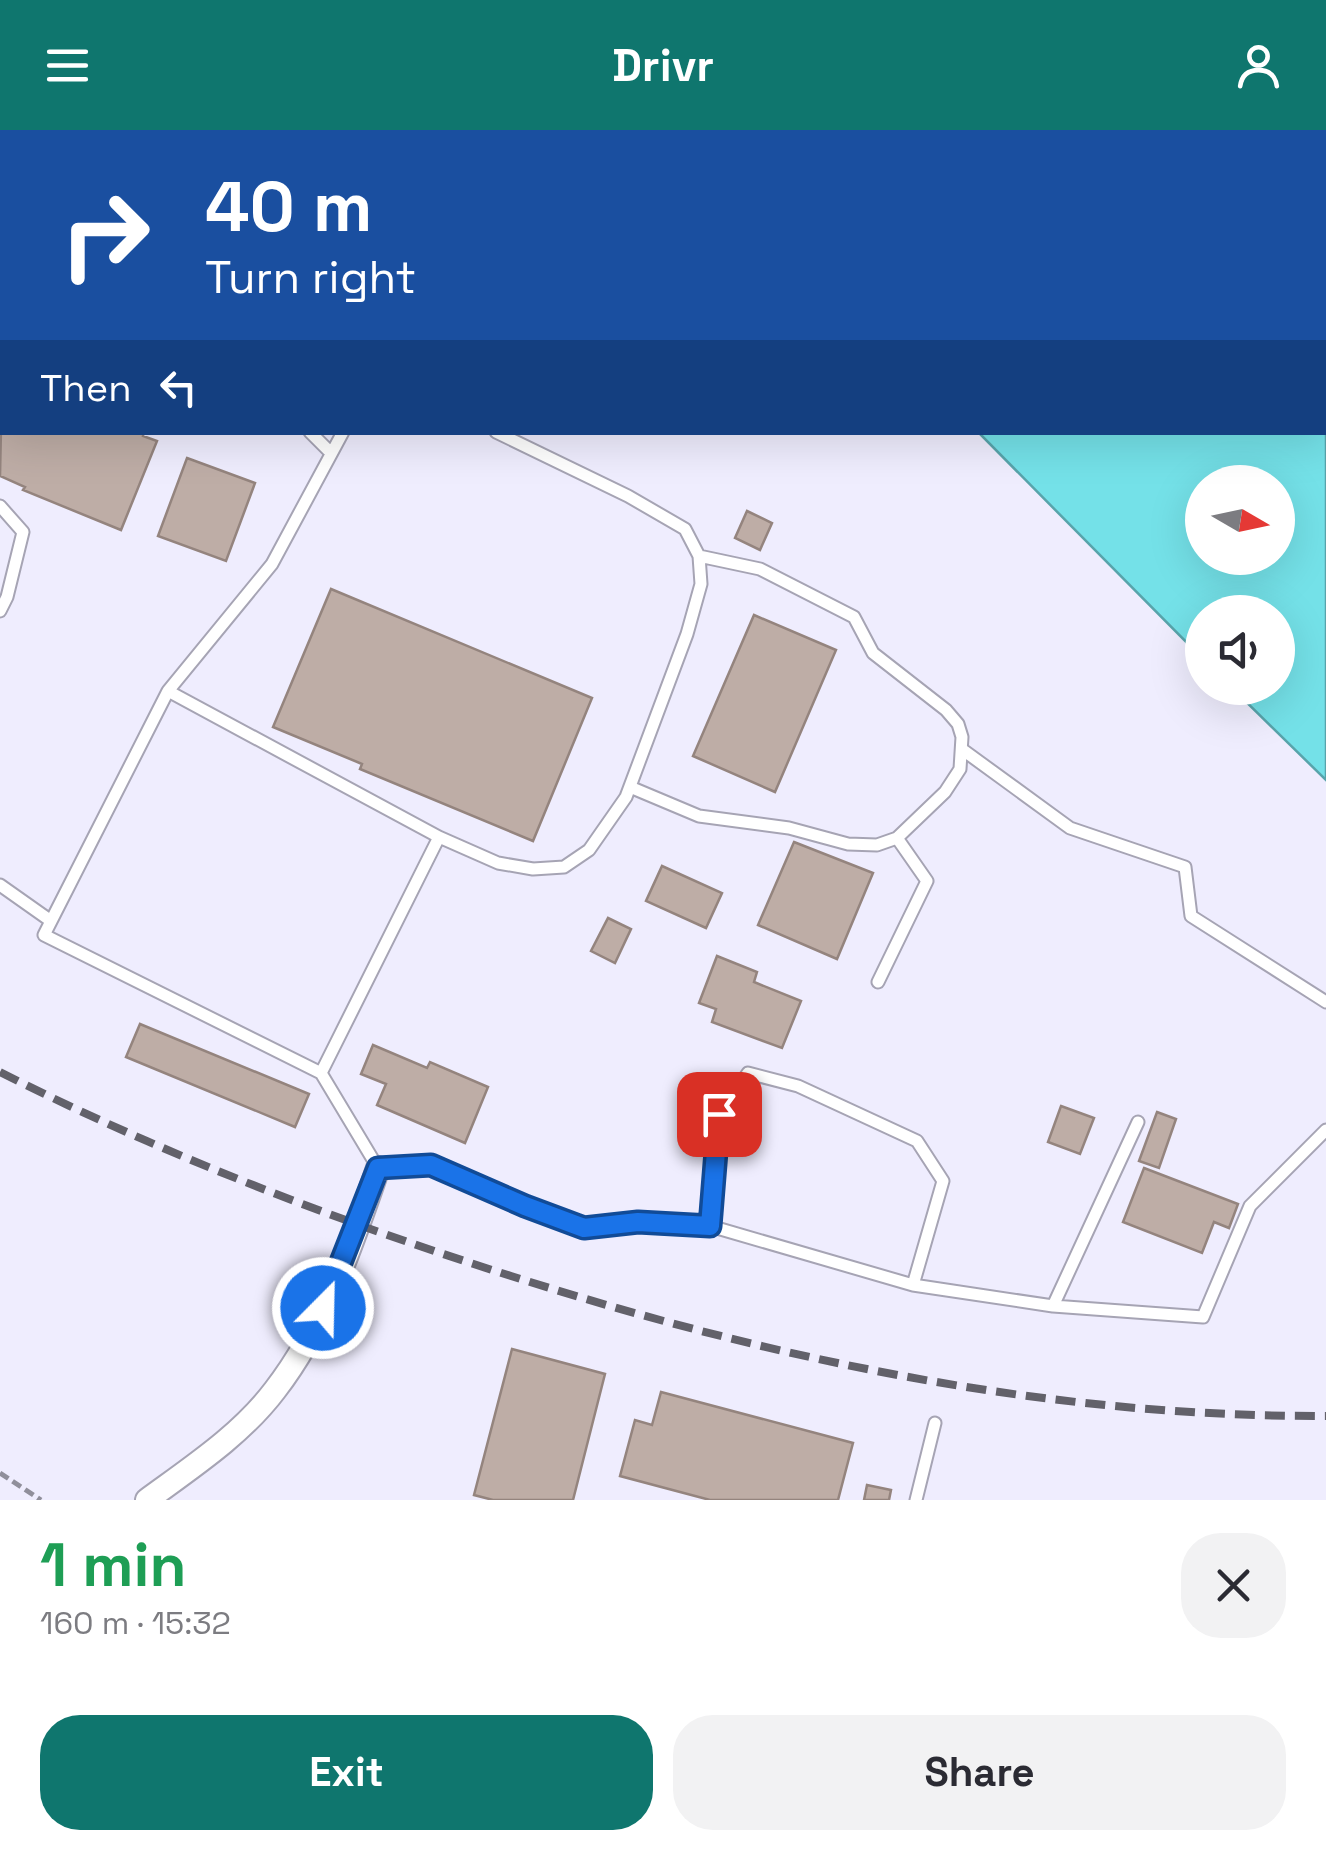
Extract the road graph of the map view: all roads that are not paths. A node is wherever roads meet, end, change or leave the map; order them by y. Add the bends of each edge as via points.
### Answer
1 (313, 435) edge
2 (341, 435) edge
3 (502, 435) edge
4 (330, 452) junction
5 (0, 506) edge
6 (699, 556) junction
7 (0, 611) edge
8 (168, 690) junction
9 (963, 750) junction
10 (630, 787) junction
11 (439, 837) junction
12 (897, 838) junction
13 (0, 885) edge
14 (51, 921) junction
15 (878, 982) dead end
16 (1326, 1002) edge
17 (322, 1072) junction
18 (1138, 1122) dead end
19 (1326, 1130) edge
20 (378, 1168) junction
21 (710, 1226) junction
22 (913, 1285) junction
23 (1053, 1306) junction
24 (935, 1422) dead end
25 (147, 1500) edge
26 (916, 1500) edge

1 - 4 lane
2 - 4 lane
3 - 6 lane via 686,529
4 - 8 lane via 272,564
5 - 7 lane via 23,532
6 - 9 lane via 760,569 854,617 873,654 958,724
6 - 10 lane via 701,584 687,634
8 - 11 lane
8 - 14 lane
9 - 12 lane via 945,792
9 - 16 lane via 1070,828 1185,867 1191,916
10 - 11 lane via 588,850 564,866 498,863
10 - 12 lane via 700,816 848,844
11 - 17 lane
12 - 15 lane via 927,880
13 - 14 lane
14 - 17 lane via 44,935
17 - 20 lane
18 - 23 lane
19 - 23 lane via 1250,1206 1203,1317
20 - 21 lane via 431,1165 584,1228 638,1222
20 - 25 street via 314,1329 274,1392 224,1443
21 - 22 lane
21 - 22 lane via 719,1114 748,1073 798,1086 918,1142 943,1182
22 - 23 lane
24 - 26 lane

